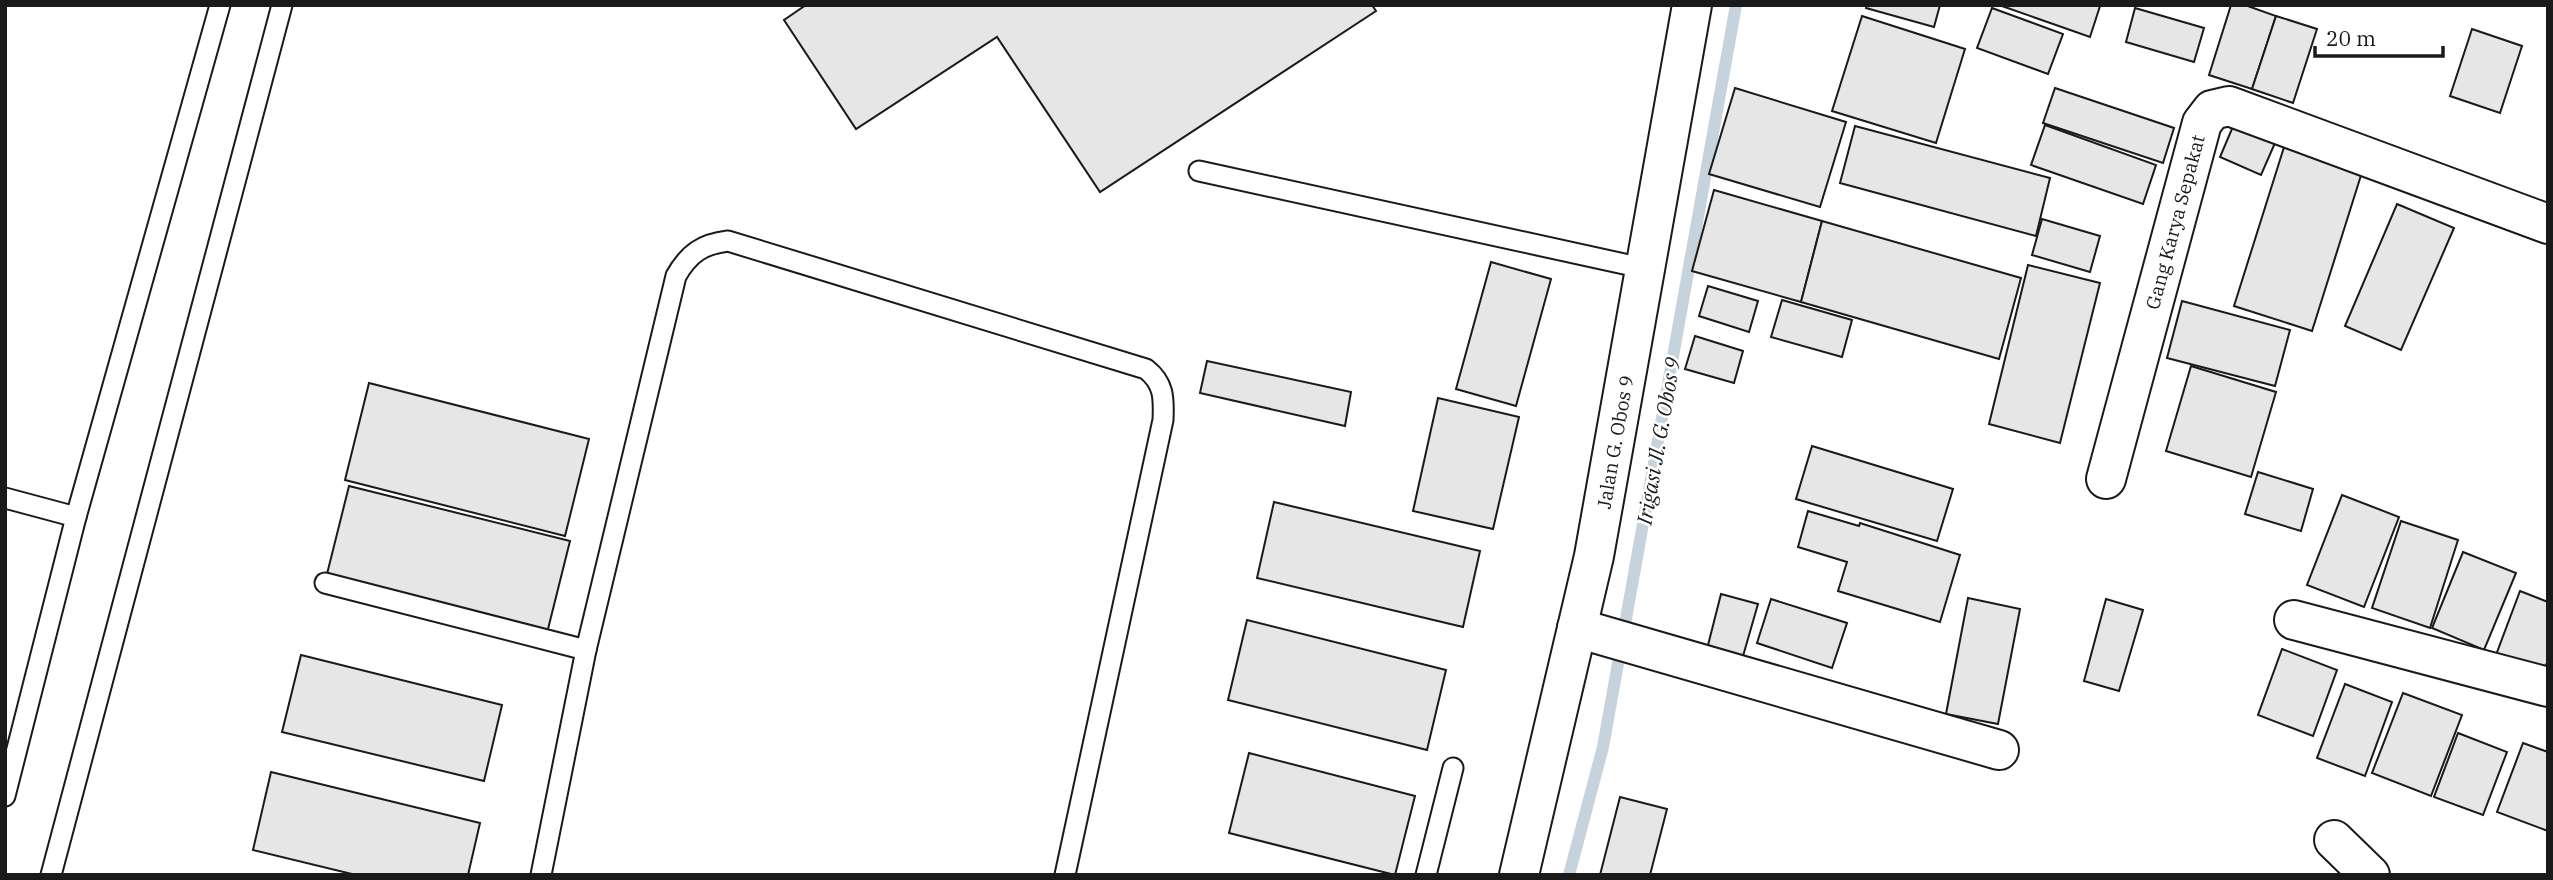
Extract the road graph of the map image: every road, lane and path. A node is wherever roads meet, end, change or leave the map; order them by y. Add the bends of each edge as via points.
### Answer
1 (220, 5) edge
2 (282, 5) edge
3 (1692, 5) edge
4 (1199, 171) dead end
5 (2544, 213) edge
6 (1647, 269) junction
7 (2106, 479) dead end
8 (5, 498) edge
9 (76, 517) junction
10 (325, 583) dead end
11 (2294, 620) dead end
12 (1577, 628) junction
13 (586, 650) junction
14 (2548, 687) edge
15 (1999, 750) dead end
16 (1453, 768) dead end
17 (5, 796) edge
18 (2334, 841) dead end
19 (51, 875) edge
20 (541, 875) edge
21 (1065, 875) edge
22 (1426, 875) edge
23 (1518, 875) edge
24 (2370, 875) edge

1 - 9 lane
2 - 19 lane
3 - 6 street, Jalan G. Obos 9
4 - 6 lane
5 - 7 street, Gang Karya Sepakat via 2229,106 2212,110 2202,123
6 - 12 street, Jalan G. Obos 9
8 - 9 lane
9 - 17 lane
10 - 13 lane
11 - 14 street
12 - 15 street
12 - 23 street, Jalan G. Obos 9
13 - 20 lane
13 - 21 lane via 676,276 684,262 709,243 728,241 1146,369 1157,378 1164,397 1163,419
16 - 22 lane
18 - 24 street

